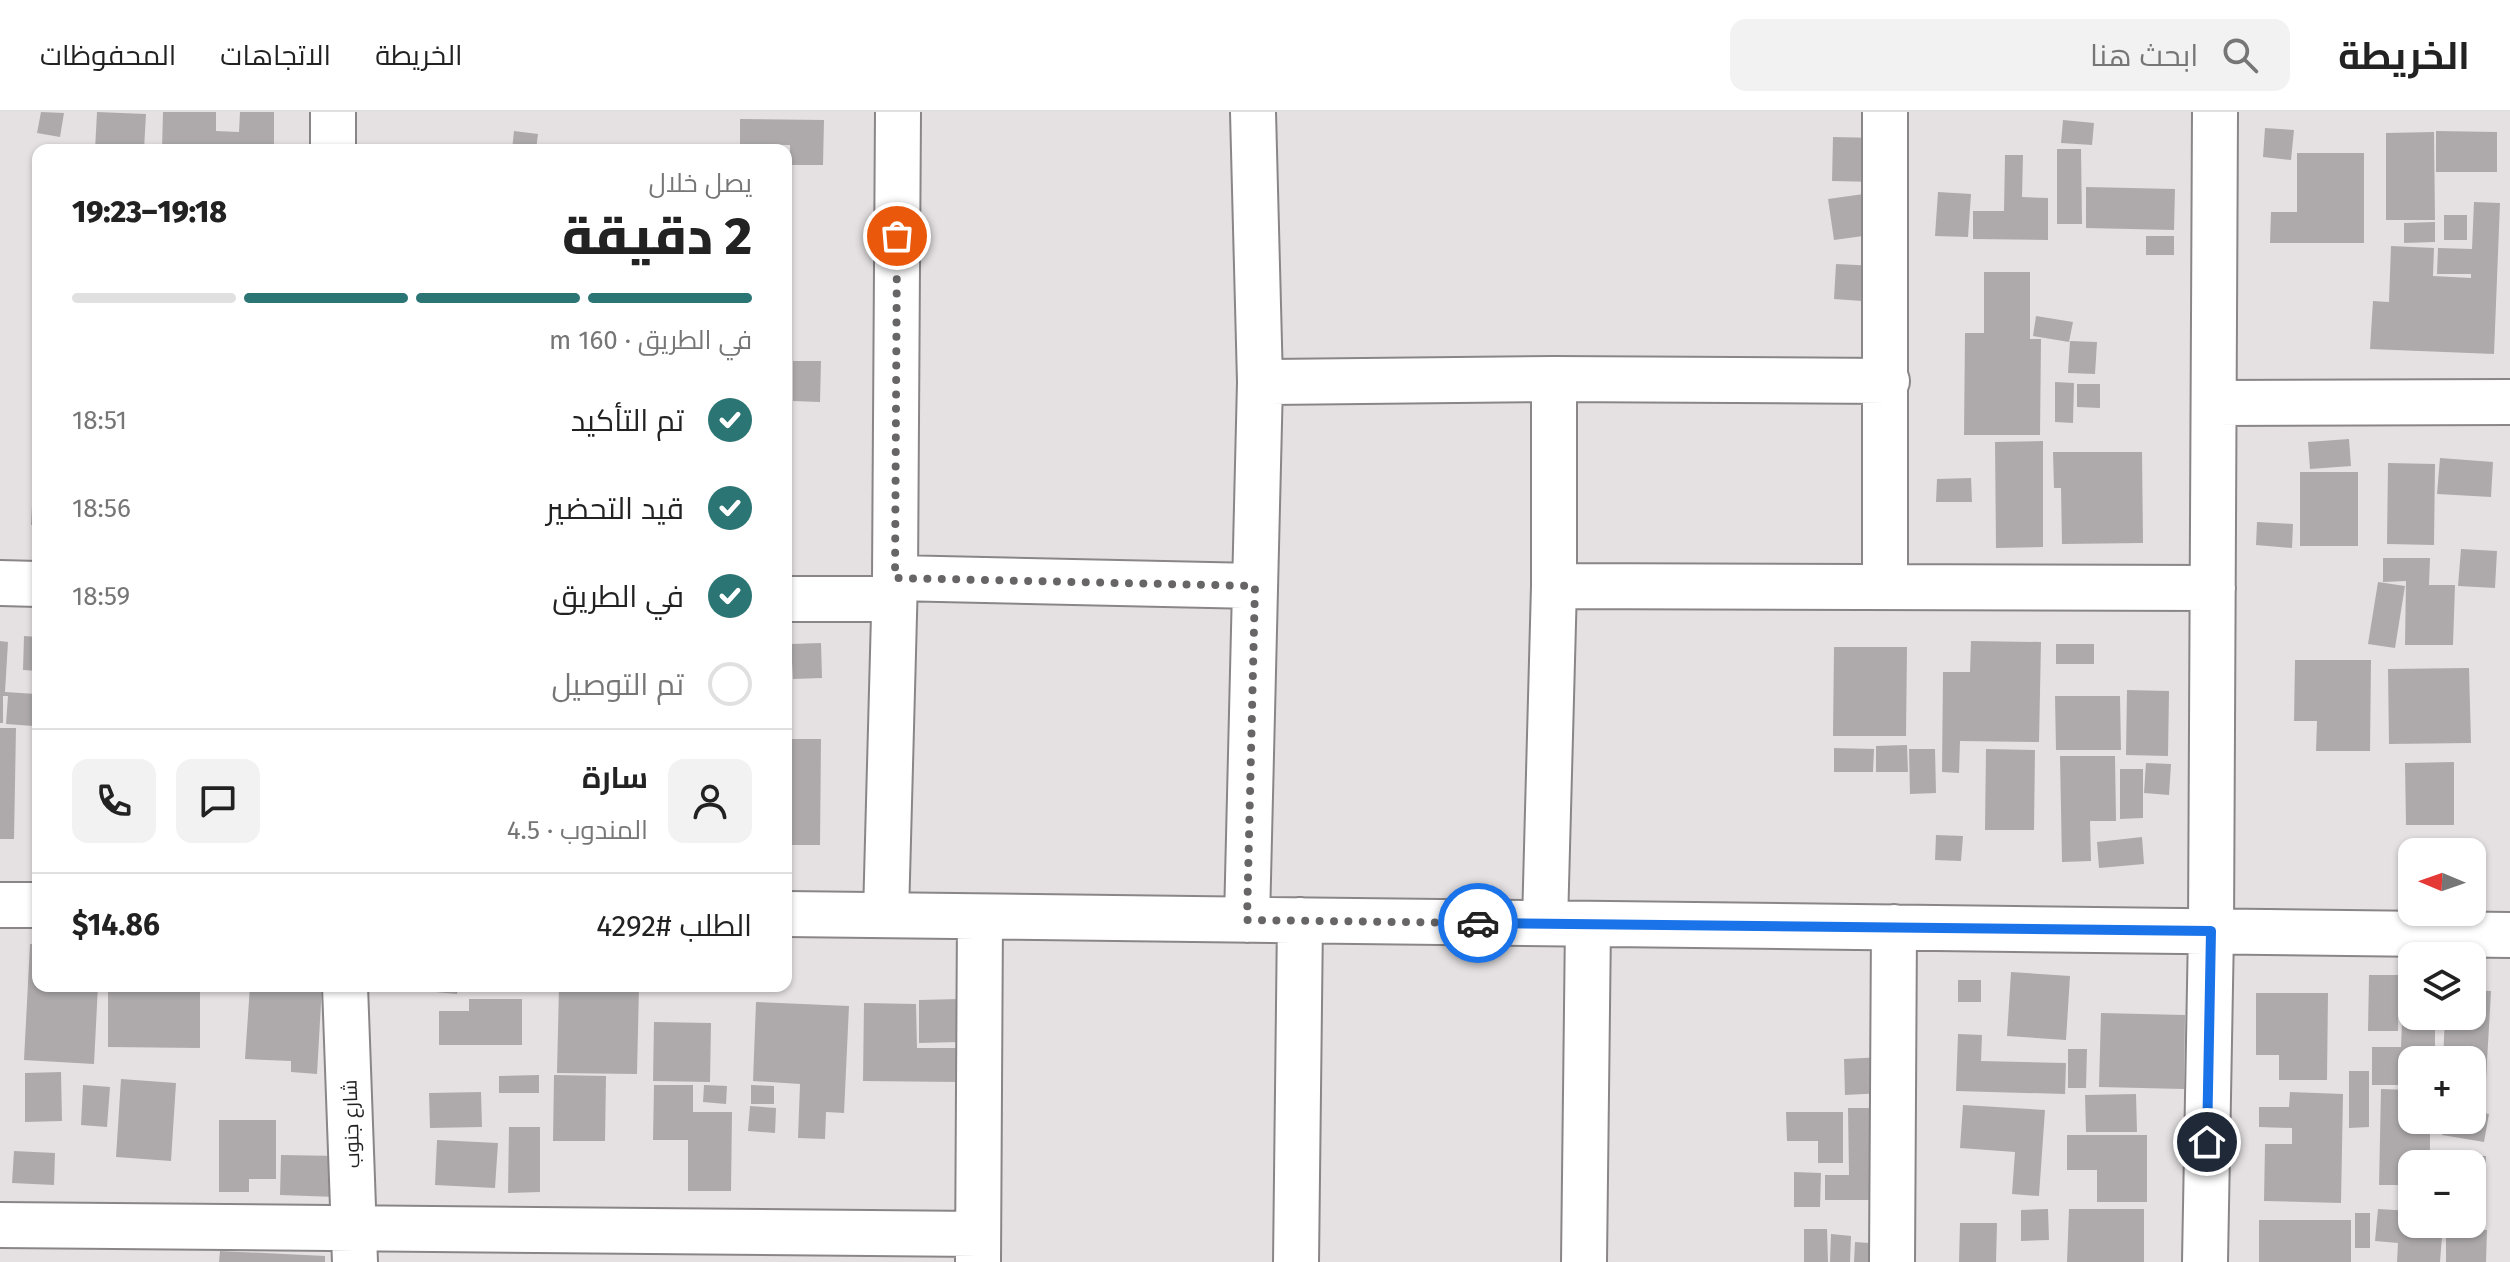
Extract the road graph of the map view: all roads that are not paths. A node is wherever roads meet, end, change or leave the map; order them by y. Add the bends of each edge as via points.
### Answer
1 (333, 112) edge
2 (898, 112) edge
3 (1253, 112) edge
4 (1885, 112) edge
5 (2215, 112) edge
6 (333, 144) edge
7 (1554, 379) junction
8 (1887, 381) junction
9 (1260, 382) junction
10 (2510, 402) edge
11 (2214, 403) junction
12 (0, 583) edge
13 (32, 584) edge
14 (1255, 586) junction
15 (1554, 586) junction
16 (1885, 587) junction
17 (895, 588) junction
18 (2213, 588) junction
19 (792, 598) edge
20 (0, 905) edge
21 (32, 905) edge
22 (792, 914) edge
23 (886, 915) junction
24 (980, 917) junction
25 (1247, 920) junction
26 (1300, 920) junction
27 (1545, 923) junction
28 (1588, 924) junction
29 (1894, 927) junction
30 (2211, 931) junction
31 (2510, 935) edge
32 (345, 992) edge
33 (25, 1237) edge
34 (355, 1244) edge
35 (675, 1246) edge
36 (978, 1248) edge
37 (1296, 1262) edge
38 (1584, 1262) edge
39 (1892, 1262) edge
40 (2205, 1262) edge

1 - 6 street
2 - 17 street
3 - 9 street
4 - 8 street
5 - 11 street
7 - 8 street
7 - 9 street
7 - 15 street
8 - 16 street
9 - 14 street
10 - 11 street
11 - 18 street
12 - 13 street
14 - 17 street
14 - 25 street
15 - 16 street
15 - 27 street
16 - 18 street
17 - 19 street
17 - 23 street
18 - 30 street
20 - 21 street
22 - 23 street
23 - 24 street
24 - 25 street
24 - 36 street
25 - 26 street
26 - 27 street
26 - 37 street
27 - 28 street
28 - 29 street
28 - 38 street
29 - 30 street
29 - 39 street
30 - 31 street
30 - 40 street
32 - 34 street, شارع جنوب
33 - 34 street
34 - 35 street
35 - 36 street

